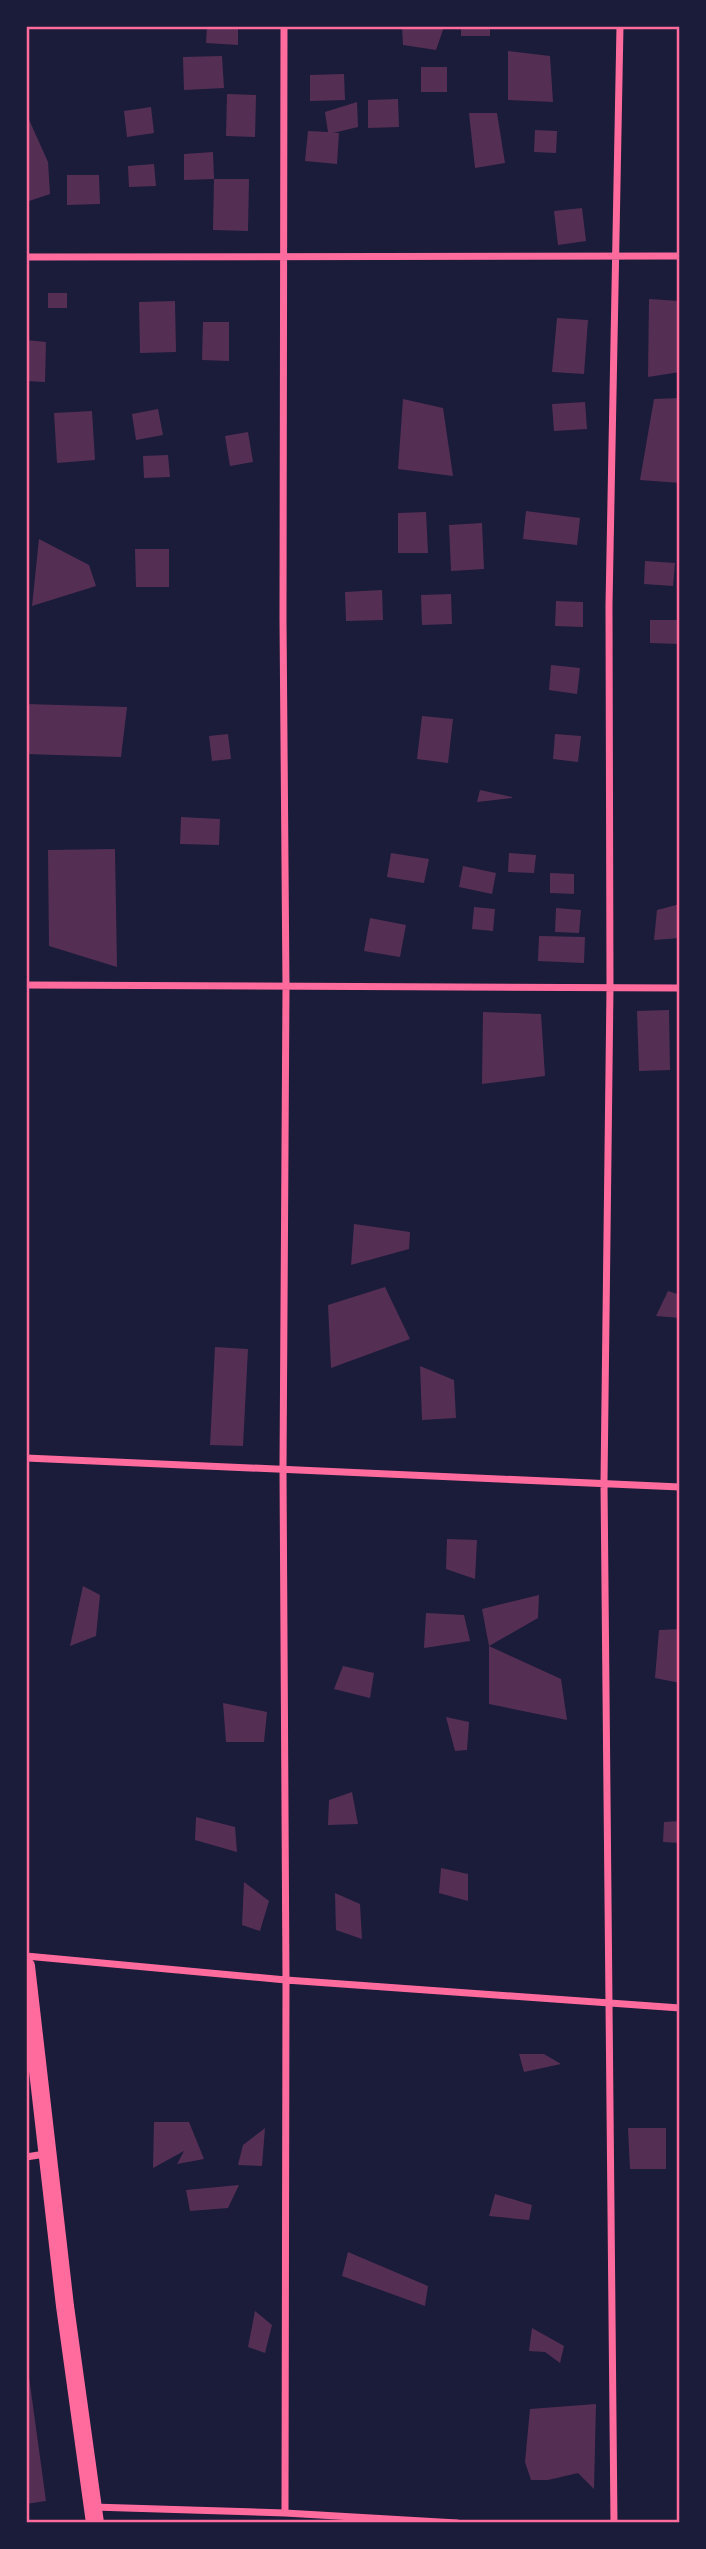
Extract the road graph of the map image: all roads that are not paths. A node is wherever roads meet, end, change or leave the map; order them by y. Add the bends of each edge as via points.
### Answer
1 (284, 26) edge
2 (620, 26) edge
3 (282, 256) junction
4 (617, 256) junction
5 (680, 256) edge
6 (26, 257) edge
7 (26, 985) edge
8 (286, 987) junction
9 (610, 988) junction
10 (680, 988) edge
11 (26, 1458) edge
12 (284, 1469) junction
13 (604, 1483) junction
14 (680, 1487) edge
15 (26, 1956) edge
16 (26, 1966) edge
17 (286, 1980) junction
18 (610, 2004) junction
19 (680, 2008) edge
20 (49, 2154) junction
21 (26, 2157) edge
22 (285, 2512) junction
23 (94, 2515) edge
24 (457, 2523) edge
25 (614, 2523) edge

1 - 3 street
2 - 4 street
3 - 4 street
3 - 6 street
3 - 8 street
4 - 5 street
4 - 9 street via 609,605
7 - 8 street
8 - 9 street
8 - 12 street
9 - 10 street
9 - 13 street
11 - 12 street
12 - 13 street
12 - 17 street
13 - 14 street
13 - 18 street
15 - 17 street
16 - 20 main road
17 - 18 street
17 - 22 street
18 - 19 street
18 - 25 street
20 - 21 street
20 - 23 main road
22 - 23 street
22 - 24 street

